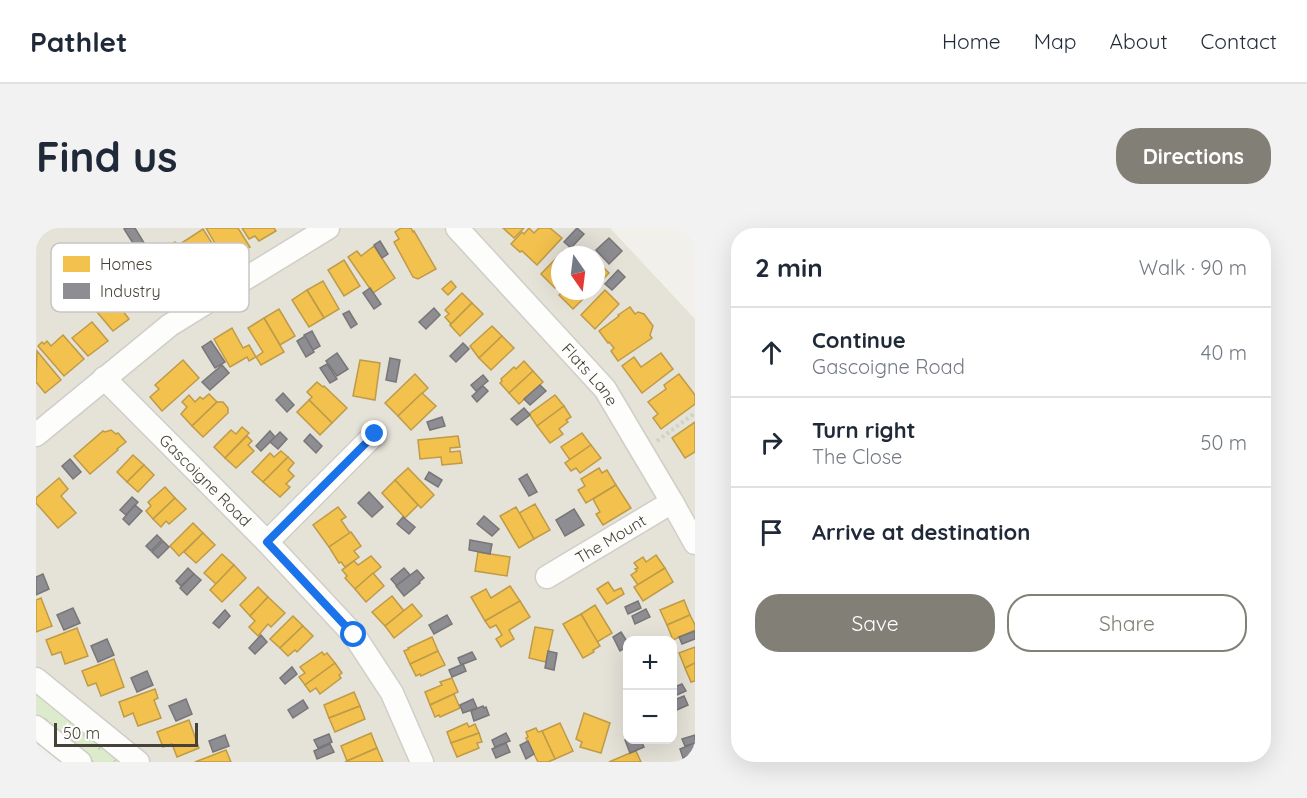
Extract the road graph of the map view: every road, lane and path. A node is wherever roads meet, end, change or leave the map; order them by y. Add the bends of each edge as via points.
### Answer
1 (328, 228) edge
2 (457, 228) edge
3 (249, 276) edge
4 (191, 312) edge
5 (104, 378) junction
6 (695, 413) edge
7 (375, 434) dead end
8 (36, 435) edge
9 (642, 451) junction
10 (672, 502) junction
11 (267, 542) junction
12 (695, 543) edge
13 (547, 577) dead end
14 (36, 679) edge
15 (36, 727) edge
16 (80, 762) edge
17 (138, 762) edge
18 (422, 762) edge

1 - 3 street
2 - 9 street, Flats Lane via 605,389
4 - 5 street
5 - 8 street
5 - 11 street, Gascoigne Road
6 - 9 path
7 - 11 street
9 - 10 street, Flats Lane
10 - 12 street, Flats Lane
10 - 13 street, The Mount
11 - 18 street, Gascoigne Road via 354,635 392,693
14 - 17 street
15 - 16 street

